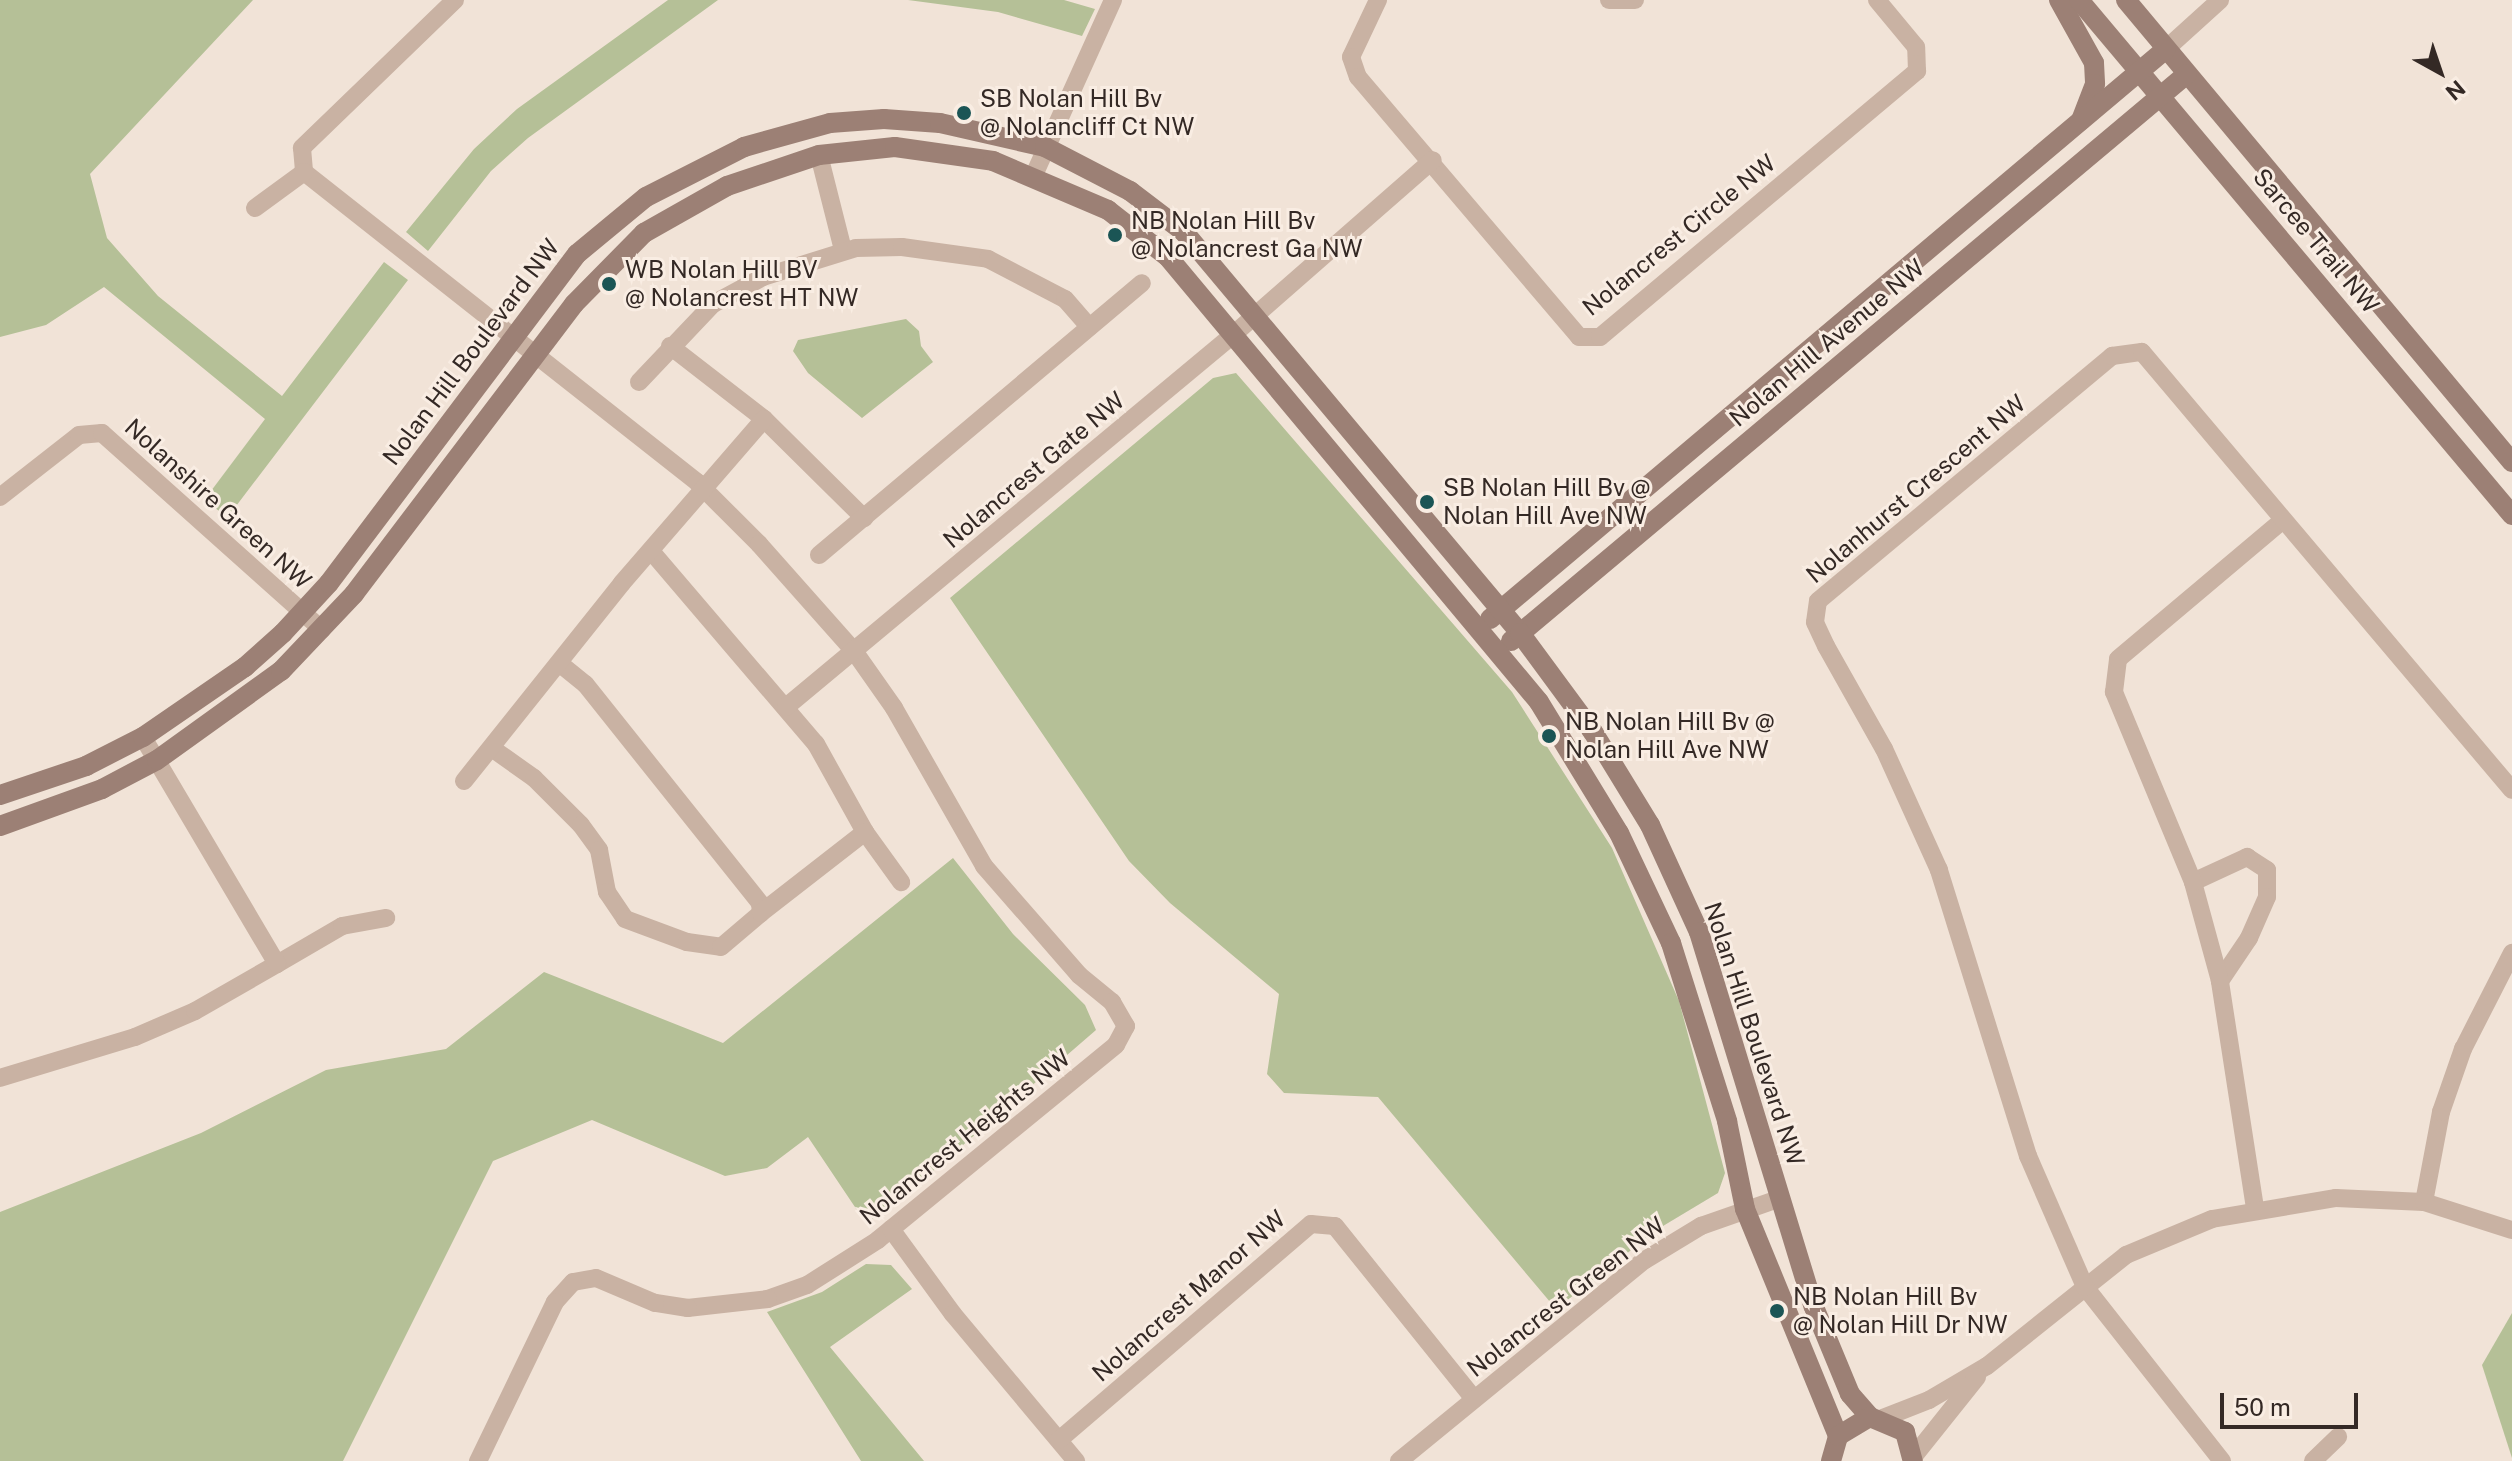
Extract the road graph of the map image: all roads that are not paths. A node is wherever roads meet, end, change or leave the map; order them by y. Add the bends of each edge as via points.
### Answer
1 (455, 0) edge
2 (1113, 0) edge
3 (1378, 0) edge
4 (1609, 0) edge
5 (1635, 0) edge
6 (1877, 0) edge
7 (2059, 0) edge
8 (2079, 0) edge
9 (2126, 0) edge
10 (2220, 0) edge
11 (2166, 49) junction
12 (2140, 72) junction
13 (2187, 74) junction
14 (2161, 97) junction
15 (2077, 126) junction
16 (1045, 147) junction
17 (819, 155) junction
18 (1433, 160) junction
19 (304, 172) junction
20 (1034, 175) junction
21 (255, 208) dead end
22 (843, 250) junction
23 (1142, 283) dead end
24 (1245, 325) junction
25 (1089, 327) junction
26 (513, 337) junction
27 (670, 346) junction
28 (536, 355) junction
29 (639, 382) dead end
30 (764, 419) junction
31 (2512, 462) edge
32 (703, 488) junction
33 (0, 497) edge
34 (2512, 515) edge
35 (864, 518) junction
36 (2282, 521) junction
37 (651, 551) junction
38 (819, 555) dead end
39 (1500, 611) junction
40 (303, 612) junction
41 (1480, 627) junction
42 (322, 630) junction
43 (1520, 633) junction
44 (854, 651) junction
45 (1499, 651) junction
46 (559, 663) junction
47 (786, 707) junction
48 (143, 737) junction
49 (493, 749) junction
50 (157, 760) junction
51 (464, 781) dead end
52 (2512, 790) edge
53 (0, 795) edge
54 (0, 826) edge
55 (865, 832) junction
56 (901, 882) dead end
57 (2193, 882) junction
58 (761, 913) junction
59 (386, 918) dead end
60 (2512, 953) edge
61 (277, 964) junction
62 (2220, 981) junction
63 (0, 1078) edge
64 (1778, 1199) junction
65 (2424, 1202) junction
66 (2255, 1208) junction
67 (1745, 1209) junction
68 (891, 1229) junction
69 (2512, 1230) edge
70 (2085, 1287) junction
71 (1987, 1366) junction
72 (1474, 1399) junction
73 (1877, 1418) junction
74 (1838, 1436) junction
75 (2338, 1437) dead end
76 (1059, 1440) junction
77 (1914, 1458) edge
78 (478, 1461) edge
79 (1076, 1461) edge
80 (1399, 1461) edge
81 (1831, 1461) edge
82 (2222, 1461) edge
83 (2313, 1461) edge

1 - 19 street via 302,148
2 - 16 street
3 - 18 street, Nolancrest Circle NW via 1351,57 1358,77
4 - 5 street
6 - 18 street, Nolancrest Circle NW via 1916,47 1917,71 1600,337 1579,337
7 - 15 street via 2094,63 2095,84
8 - 12 street, Sarcee Trail NW
9 - 11 street, Sarcee Trail NW
10 - 11 street
11 - 12 street, Nolan Hill Avenue NW
11 - 13 street, Sarcee Trail NW
12 - 14 street, Sarcee Trail NW
12 - 15 street, Nolan Hill Avenue NW
13 - 14 street, Nolan Hill Avenue NW
13 - 31 street, Sarcee Trail NW
14 - 34 street, Sarcee Trail NW
14 - 43 street, Nolan Hill Avenue NW
15 - 39 street, Nolan Hill Avenue NW
16 - 20 street
16 - 24 street, Nolan Hill Boulevard NW via 1161,213
16 - 26 street, Nolan Hill Boulevard NW via 940,123 884,119 830,123 744,147 686,173 609,226 577,254
17 - 20 street, Nolan Hill Boulevard NW via 860,148 942,151
17 - 22 street
17 - 28 street, Nolan Hill Boulevard NW via 727,186 644,233 608,265
18 - 24 street
19 - 21 street
19 - 26 street, Nolancrest Heights NW
20 - 24 street, Nolan Hill Boulevard NW via 1108,210 1144,235
22 - 25 street via 902,247 988,259 1065,299
22 - 27 street via 763,277 713,304
23 - 25 street
24 - 39 street, Nolan Hill Boulevard NW
24 - 41 street, Nolan Hill Boulevard NW
24 - 44 street, Nolancrest Gate NW
25 - 35 street
26 - 28 street, Nolancrest Heights NW
26 - 40 street, Nolan Hill Boulevard NW
27 - 29 street
27 - 30 street
28 - 32 street, Nolancrest Heights NW
28 - 42 street, Nolan Hill Boulevard NW
30 - 32 street
30 - 35 street
32 - 37 street
32 - 44 street, Nolancrest Heights NW
33 - 40 street, Nolanshire Green NW via 79,435 102,433
35 - 38 street
36 - 52 street, Nolanhurst Crescent NW
36 - 57 street via 2118,659 2114,692
36 - 70 street, Nolanhurst Crescent NW via 2142,352 2112,356 1818,601 1815,622 1884,749 1939,870 2028,1156
37 - 46 street
37 - 47 street
39 - 41 street, Nolan Hill Avenue NW
39 - 43 street, Nolan Hill Boulevard NW
40 - 42 street, Nolanshire Green NW
40 - 48 street, Nolan Hill Boulevard NW via 245,667
41 - 45 street, Nolan Hill Boulevard NW
42 - 50 street, Nolan Hill Boulevard NW via 258,689
43 - 45 street, Nolan Hill Avenue NW
43 - 64 street, Nolan Hill Boulevard NW via 1558,680 1650,825 1687,905
44 - 47 street
44 - 68 street, Nolancrest Heights NW via 927,761 984,866 1079,975 1112,1002 1126,1026 1116,1045
45 - 67 street, Nolan Hill Boulevard NW via 1539,702 1619,833 1671,943 1727,1121
46 - 49 street
46 - 58 street via 585,684 760,903
47 - 55 street via 816,744
48 - 50 street
48 - 53 street, Nolan Hill Boulevard NW via 86,766
49 - 51 street
49 - 58 street via 534,778 581,825 599,850 607,892 625,919 687,942 721,947
50 - 54 street, Nolan Hill Boulevard NW via 102,789
50 - 61 street
55 - 56 street
55 - 58 street
57 - 62 street
57 - 62 street via 2247,857 2267,870 2267,897 2249,938
59 - 61 street via 342,926
60 - 65 street via 2463,1049 2441,1112
61 - 63 street via 195,1011 135,1037
62 - 66 street
64 - 67 street, Nolancrest Green NW
64 - 73 street, Nolan Hill Boulevard NW via 1838,1369
65 - 66 street via 2336,1198
65 - 69 street
66 - 70 street via 2212,1219 2126,1255
67 - 72 street, Nolancrest Green NW via 1701,1226 1645,1260
67 - 74 street, Nolan Hill Boulevard NW
68 - 76 street via 953,1314
68 - 78 street, Nolancrest Heights NW via 807,1285 727,1307 655,1303 596,1278 573,1282 555,1302
70 - 71 street
70 - 82 street
71 - 73 street via 1929,1400
71 - 77 street
72 - 76 street, Nolancrest Manor NW via 1335,1226 1311,1224
72 - 80 street, Nolancrest Green NW
73 - 74 street
73 - 77 street, Nolan Hill Boulevard NW via 1905,1432
74 - 81 street
75 - 83 street
76 - 79 street

